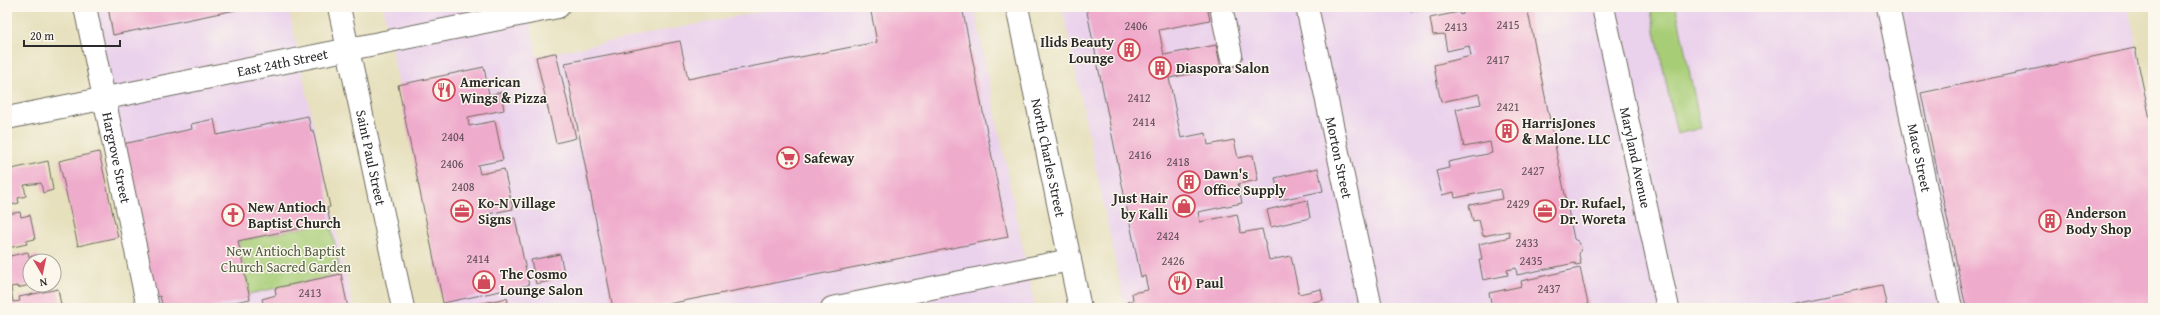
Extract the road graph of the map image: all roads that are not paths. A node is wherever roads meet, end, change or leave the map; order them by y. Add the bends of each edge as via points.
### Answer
1 (85, 7) edge
2 (339, 7) edge
3 (558, 7) edge
4 (1016, 7) edge
5 (1221, 7) edge
6 (1307, 7) edge
7 (1603, 7) edge
8 (1888, 7) edge
9 (349, 50) junction
10 (1231, 55) dead end
11 (105, 99) junction
12 (7, 118) edge
13 (1070, 260) junction
14 (148, 308) edge
15 (403, 308) edge
16 (832, 308) edge
17 (1080, 308) edge
18 (1371, 308) edge
19 (1668, 308) edge
20 (1951, 308) edge

1 - 11 main road, Hargrove Street
2 - 9 main road, Saint Paul Street
3 - 9 main road, East 24th Street
4 - 13 main road, North Charles Street
5 - 10 main road
6 - 18 main road, Morton Street
7 - 19 main road, Maryland Avenue
8 - 20 main road, Mace Street
9 - 11 main road, East 24th Street
9 - 15 main road, Saint Paul Street
11 - 12 main road, East 24th Street
11 - 14 main road, Hargrove Street
13 - 16 main road
13 - 17 main road, North Charles Street

